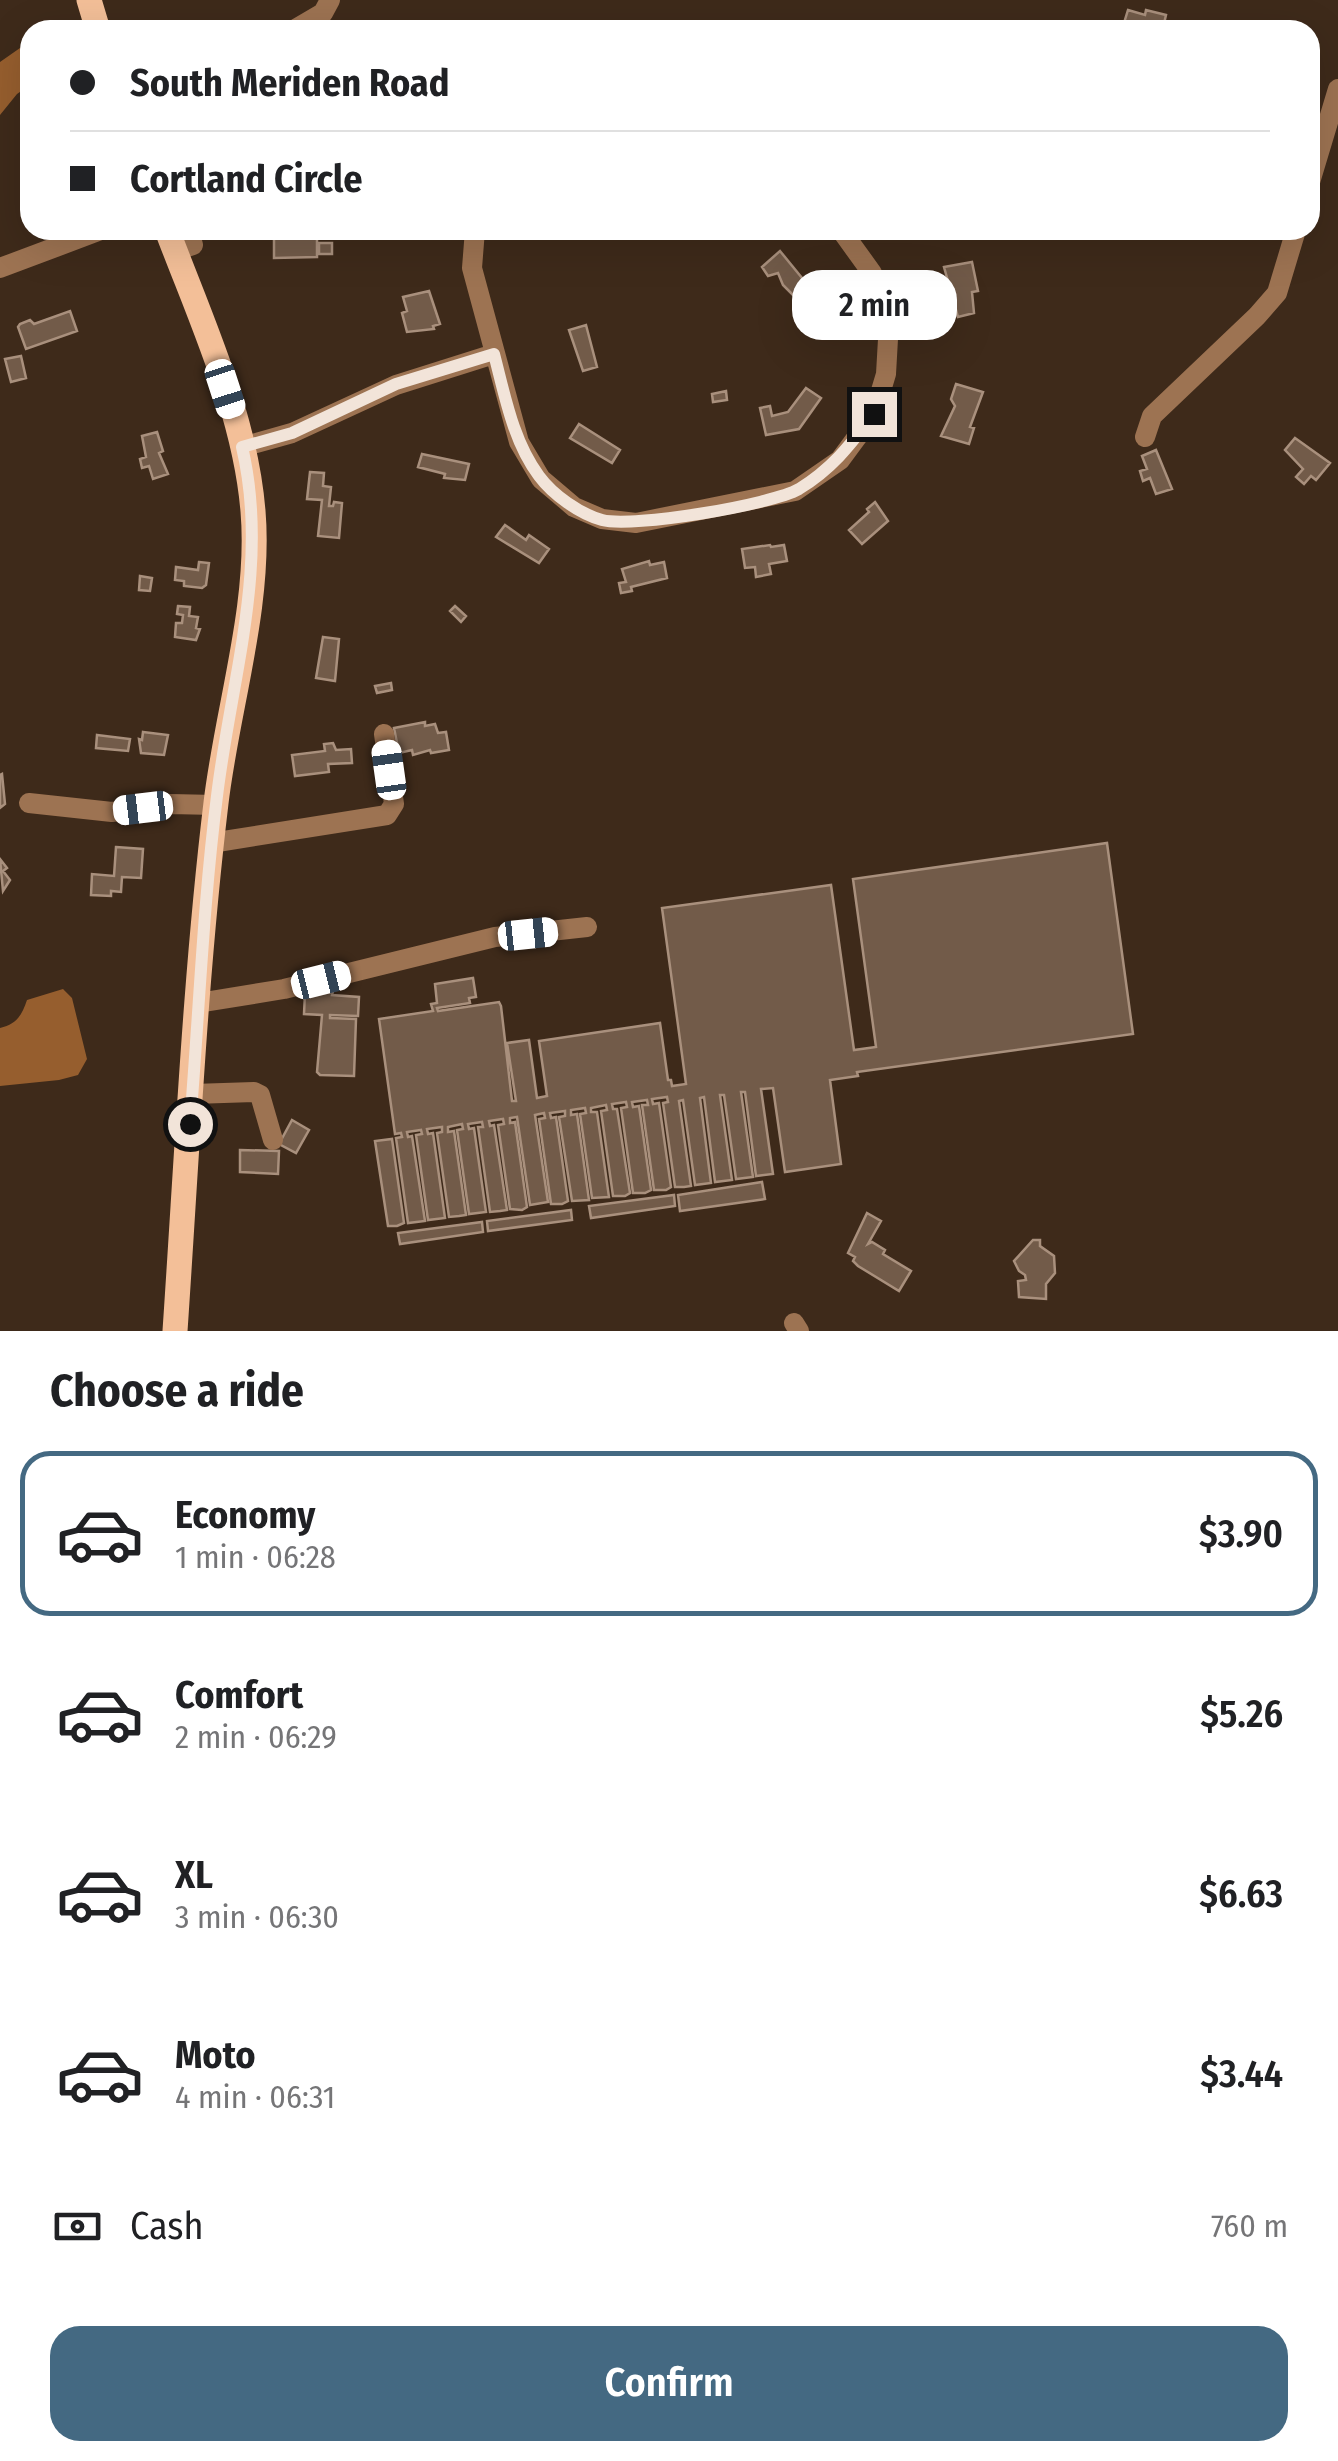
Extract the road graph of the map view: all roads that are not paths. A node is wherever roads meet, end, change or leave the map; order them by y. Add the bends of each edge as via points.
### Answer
1 (330, 0) edge
2 (310, 20) edge
3 (1338, 88) edge
4 (1320, 148) edge
5 (74, 240) edge
6 (178, 240) edge
7 (474, 240) edge
8 (848, 240) edge
9 (1293, 240) edge
10 (0, 268) edge
11 (494, 354) junction
12 (1145, 438) dead end
13 (242, 447) junction
14 (384, 734) dead end
15 (29, 802) dead end
16 (216, 805) junction
17 (211, 843) junction
18 (588, 927) dead end
19 (198, 1003) junction
20 (193, 1094) junction
21 (273, 1140) dead end
22 (176, 1331) edge

1 - 2 street
3 - 4 street
5 - 10 street
6 - 13 main road
7 - 11 street via 472,268
8 - 11 street via 872,273 888,339 886,374 874,414 840,460 795,492 636,523 602,520 541,479 518,442
9 - 12 street via 1276,292 1152,416
11 - 13 street via 396,384 292,433
13 - 16 main road via 253,509 252,578
14 - 17 street via 394,804 387,815
15 - 16 street via 112,812
16 - 17 main road
17 - 19 main road
18 - 19 street via 495,938
19 - 20 main road
20 - 21 street via 260,1095
20 - 22 main road

